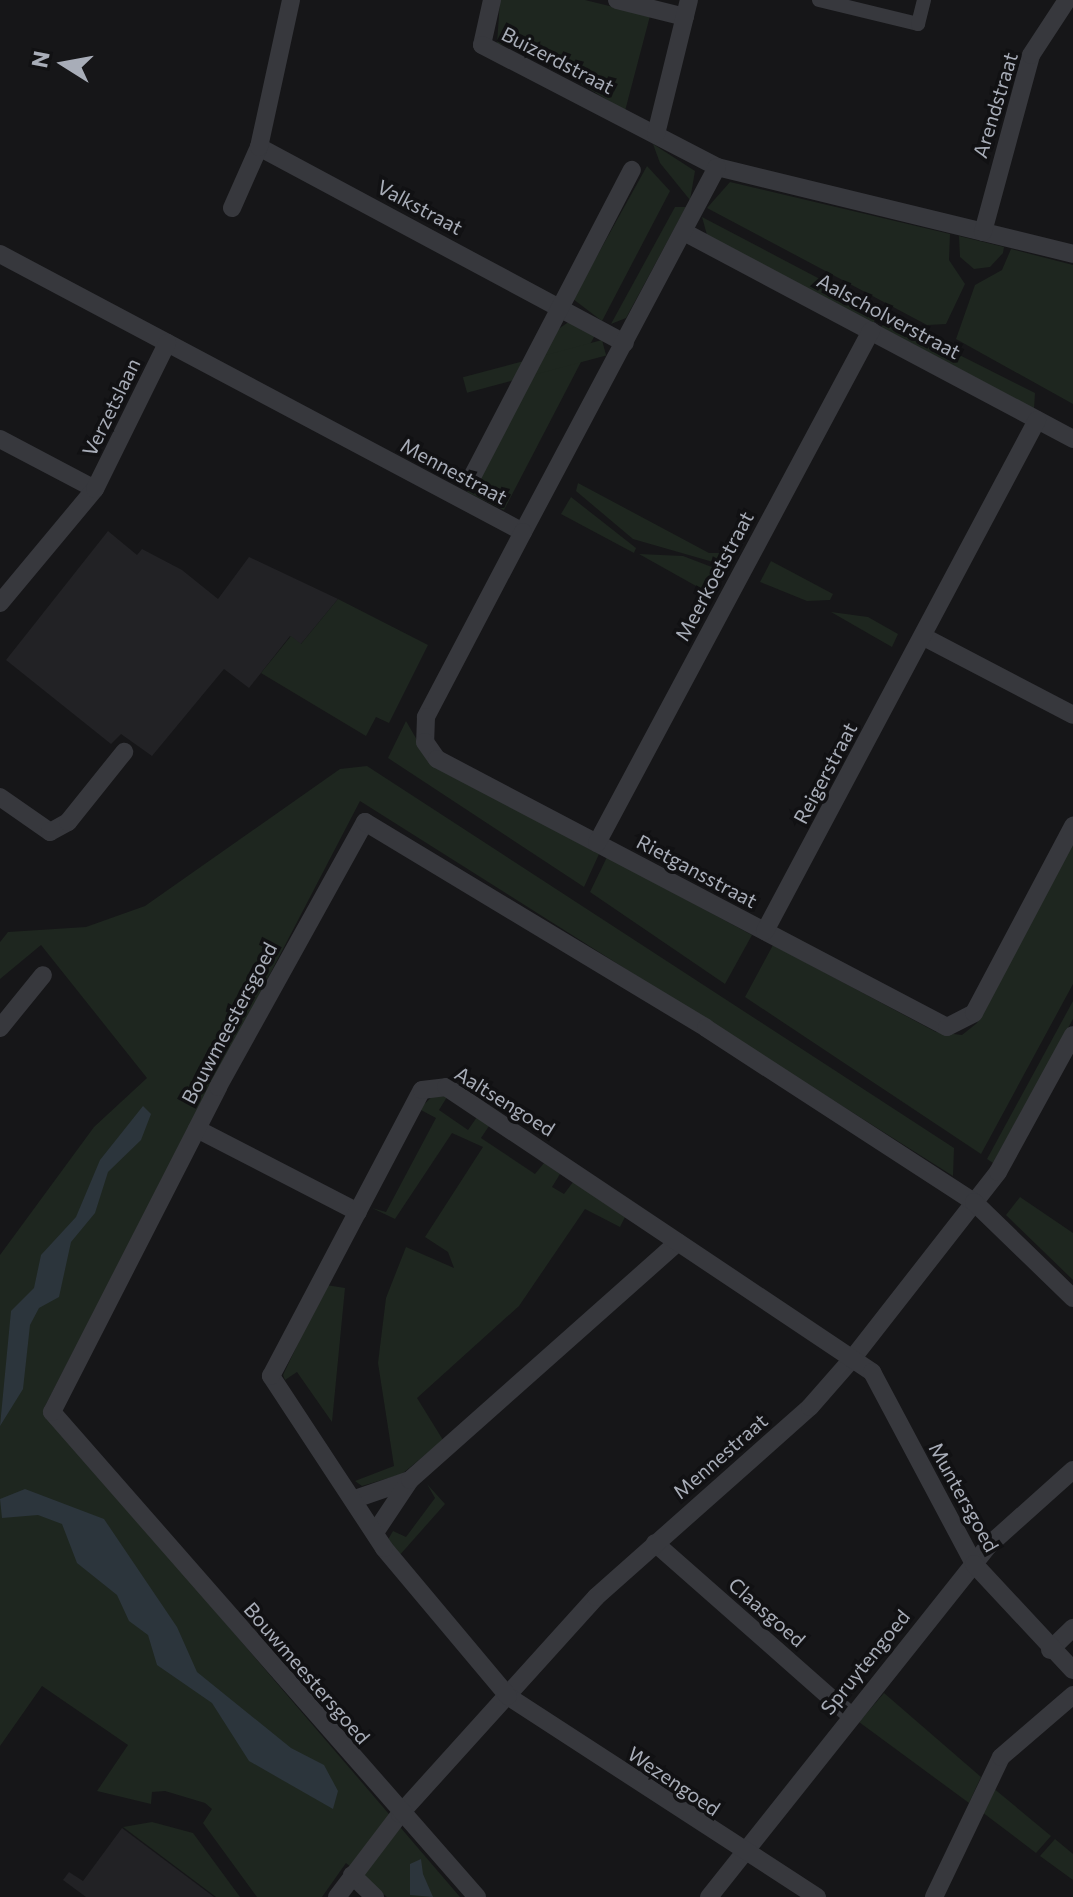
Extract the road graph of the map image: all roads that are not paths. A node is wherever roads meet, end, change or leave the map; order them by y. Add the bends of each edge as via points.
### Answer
1 (291, 0) edge
2 (492, 0) edge
3 (617, 0) edge
4 (819, 0) edge
5 (924, 0) edge
6 (1067, 0) edge
7 (687, 8) edge
8 (656, 134) junction
9 (259, 147) junction
10 (717, 167) junction
11 (632, 170) dead end
12 (232, 208) dead end
13 (684, 232) junction
14 (983, 232) junction
15 (0, 254) edge
16 (1073, 254) edge
17 (559, 307) junction
18 (871, 331) junction
19 (167, 343) junction
20 (625, 343) junction
21 (1037, 420) junction
22 (0, 439) edge
23 (1073, 439) edge
24 (473, 475) dead end
25 (95, 489) junction
26 (523, 532) junction
27 (0, 603) edge
28 (924, 637) junction
29 (1073, 715) edge
30 (124, 752) dead end
31 (0, 797) edge
32 (1073, 826) edge
33 (597, 843) junction
34 (765, 931) junction
35 (43, 975) dead end
36 (0, 1028) edge
37 (1073, 1035) edge
38 (197, 1129) junction
39 (974, 1202) junction
40 (358, 1212) junction
41 (678, 1242) junction
42 (1073, 1298) edge
43 (852, 1359) junction
44 (1073, 1470) edge
45 (410, 1480) junction
46 (355, 1499) junction
47 (376, 1531) junction
48 (655, 1543) junction
49 (974, 1564) junction
50 (1073, 1628) edge
51 (1050, 1650) junction
52 (1073, 1670) edge
53 (1073, 1695) edge
54 (508, 1696) junction
55 (850, 1715) junction
56 (400, 1814) junction
57 (740, 1853) junction
58 (352, 1875) junction
59 (337, 1897) edge
60 (375, 1897) edge
61 (477, 1897) edge
62 (709, 1897) edge
63 (817, 1897) edge
64 (934, 1897) edge

1 - 9 street
2 - 8 street, Buizerdstraat via 482,45
3 - 7 street
4 - 5 street via 918,24
6 - 14 street, Arendstraat via 1031,55
7 - 8 street
8 - 10 street
9 - 12 street
9 - 17 street, Valkstraat
10 - 13 street
10 - 14 street
11 - 17 street
13 - 18 street, Aalscholverstraat
13 - 20 street
14 - 16 street
15 - 19 street, Mennestraat
17 - 20 street, Valkstraat
17 - 24 street
18 - 21 street, Aalscholverstraat
18 - 33 street, Meerkoetstraat
19 - 25 street, Verzetslaan
19 - 26 street, Mennestraat
20 - 26 street
21 - 23 street, Aalscholverstraat
21 - 28 street, Reigerstraat
22 - 25 street, Verzetslaan
25 - 27 street, Verzetslaan
26 - 33 street, Rietgansstraat via 426,717 425,742 437,759
28 - 29 street
28 - 34 street, Reigerstraat
30 - 31 street via 68,822 50,832
32 - 34 street, Rietgansstraat via 974,1013 957,1027
33 - 34 street, Rietgansstraat
35 - 36 street
37 - 39 street, Mennestraat
38 - 39 street, Bouwmeestersgoed via 365,822 693,1020
38 - 40 street
38 - 56 street, Bouwmeestersgoed via 52,1412
39 - 42 street
39 - 43 street, Mennestraat
40 - 41 street, Aaltsengoed via 422,1090 434,1083
40 - 46 street, Aaltsengoed via 271,1376
41 - 43 street, Aaltsengoed
41 - 45 street
43 - 48 street, Mennestraat via 810,1407
43 - 49 street, Muntersgoed via 872,1372
44 - 49 street, Spruytengoed
45 - 46 street
45 - 47 street
46 - 47 street, Aaltsengoed
47 - 54 street, Aaltsengoed
48 - 54 street, Mennestraat
48 - 55 street, Claasgoed
49 - 51 street, Muntersgoed
49 - 55 street, Spruytengoed
50 - 51 street
51 - 52 street, Muntersgoed
53 - 64 street via 1001,1757
54 - 56 street, Mennestraat
54 - 57 street, Wezengoed
55 - 57 street, Spruytengoed
56 - 58 street, Mennestraat
56 - 61 street
57 - 62 street, Spruytengoed
57 - 63 street, Wezengoed
58 - 59 street, Mennestraat
58 - 60 street

